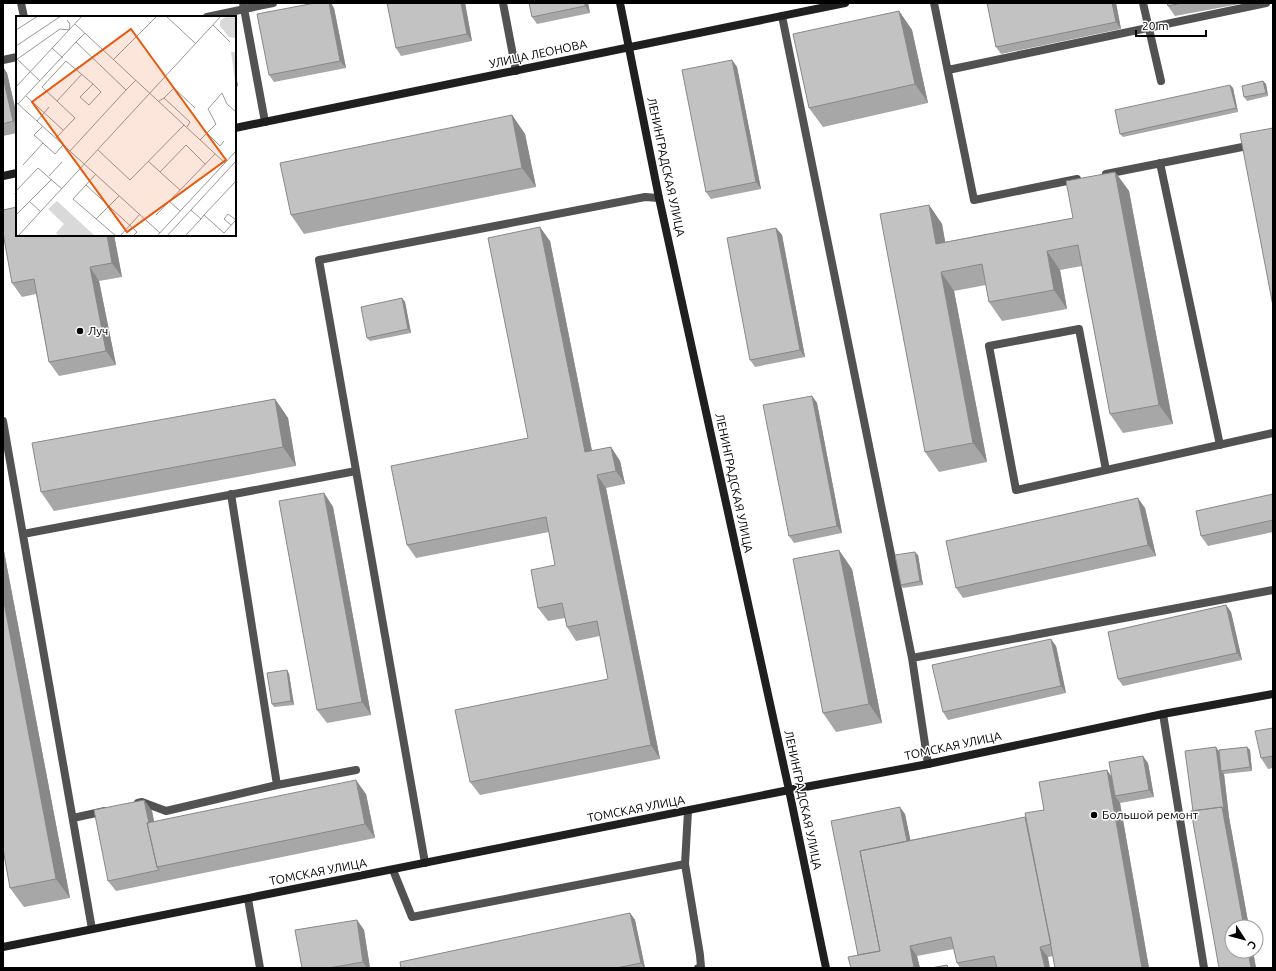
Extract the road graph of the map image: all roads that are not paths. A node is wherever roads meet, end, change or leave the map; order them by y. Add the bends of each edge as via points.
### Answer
1 (21, 3) edge
2 (273, 3) edge
3 (503, 3) edge
4 (620, 3) edge
5 (845, 3) edge
6 (934, 3) edge
7 (1143, 3) edge
8 (1266, 3) edge
9 (243, 6) edge
10 (24, 16) edge
11 (210, 16) edge
12 (782, 16) junction
13 (1149, 28) junction
14 (629, 46) junction
15 (16, 57) edge
16 (3, 60) edge
17 (948, 70) junction
18 (516, 71) junction
19 (1161, 81) dead end
20 (266, 122) junction
21 (236, 128) edge
22 (1273, 141) edge
23 (1160, 163) junction
24 (16, 173) edge
25 (1098, 175) edge
26 (3, 176) edge
27 (1083, 178) edge
28 (659, 198) junction
29 (3, 421) edge
30 (1273, 433) edge
31 (1220, 445) junction
32 (1106, 470) junction
33 (356, 471) junction
34 (231, 494) junction
35 (23, 534) junction
36 (1273, 590) edge
37 (912, 658) junction
38 (1273, 694) edge
39 (1163, 714) junction
40 (928, 764) junction
41 (356, 770) dead end
42 (277, 785) junction
43 (789, 790) junction
44 (127, 806) edge
45 (111, 809) edge
46 (688, 811) junction
47 (73, 818) junction
48 (424, 863) junction
49 (685, 864) junction
50 (393, 870) junction
51 (248, 899) junction
52 (92, 930) junction
53 (3, 947) edge
54 (260, 968) edge
55 (698, 968) edge
56 (826, 968) edge
57 (1204, 968) edge

1 - 10 lane
2 - 9 lane
3 - 18 lane
4 - 14 street, ЛЕНИНГРАДСКАЯ УЛИЦА
5 - 12 street, УЛИЦА ЛЕОНОВА
6 - 17 lane
7 - 13 lane
8 - 13 lane
9 - 11 lane
9 - 20 lane
12 - 14 street, УЛИЦА ЛЕОНОВА
12 - 37 lane
13 - 17 lane
13 - 19 lane
14 - 18 street, УЛИЦА ЛЕОНОВА
14 - 28 street, ЛЕНИНГРАДСКАЯ УЛИЦА
15 - 16 lane
17 - 27 lane via 974,200
18 - 20 street, УЛИЦА ЛЕОНОВА
20 - 21 street, УЛИЦА ЛЕОНОВА
22 - 23 lane
23 - 25 lane
23 - 31 lane
24 - 26 street
28 - 33 lane via 645,198 319,260
28 - 43 street, ЛЕНИНГРАДСКАЯ УЛИЦА
29 - 35 lane
30 - 31 lane
31 - 32 lane
32 - 32 lane via 1016,490 989,346 1079,328
33 - 34 lane
33 - 48 lane
34 - 35 lane
34 - 42 lane
35 - 47 lane
36 - 37 lane
37 - 40 lane
38 - 39 street, ТОМСКАЯ УЛИЦА
39 - 40 street, ТОМСКАЯ УЛИЦА
39 - 57 lane
40 - 43 street, ТОМСКАЯ УЛИЦА
41 - 42 lane
42 - 44 lane via 166,811 142,802
43 - 46 street, ТОМСКАЯ УЛИЦА
43 - 56 street, ЛЕНИНГРАДСКАЯ УЛИЦА
45 - 47 lane
46 - 48 street, ТОМСКАЯ УЛИЦА
46 - 49 lane
47 - 52 lane
48 - 50 street, ТОМСКАЯ УЛИЦА
49 - 50 lane via 412,917
49 - 55 lane via 700,955 701,967
50 - 51 street, ТОМСКАЯ УЛИЦА
51 - 52 street, ТОМСКАЯ УЛИЦА
51 - 54 lane
52 - 53 street, ТОМСКАЯ УЛИЦА

